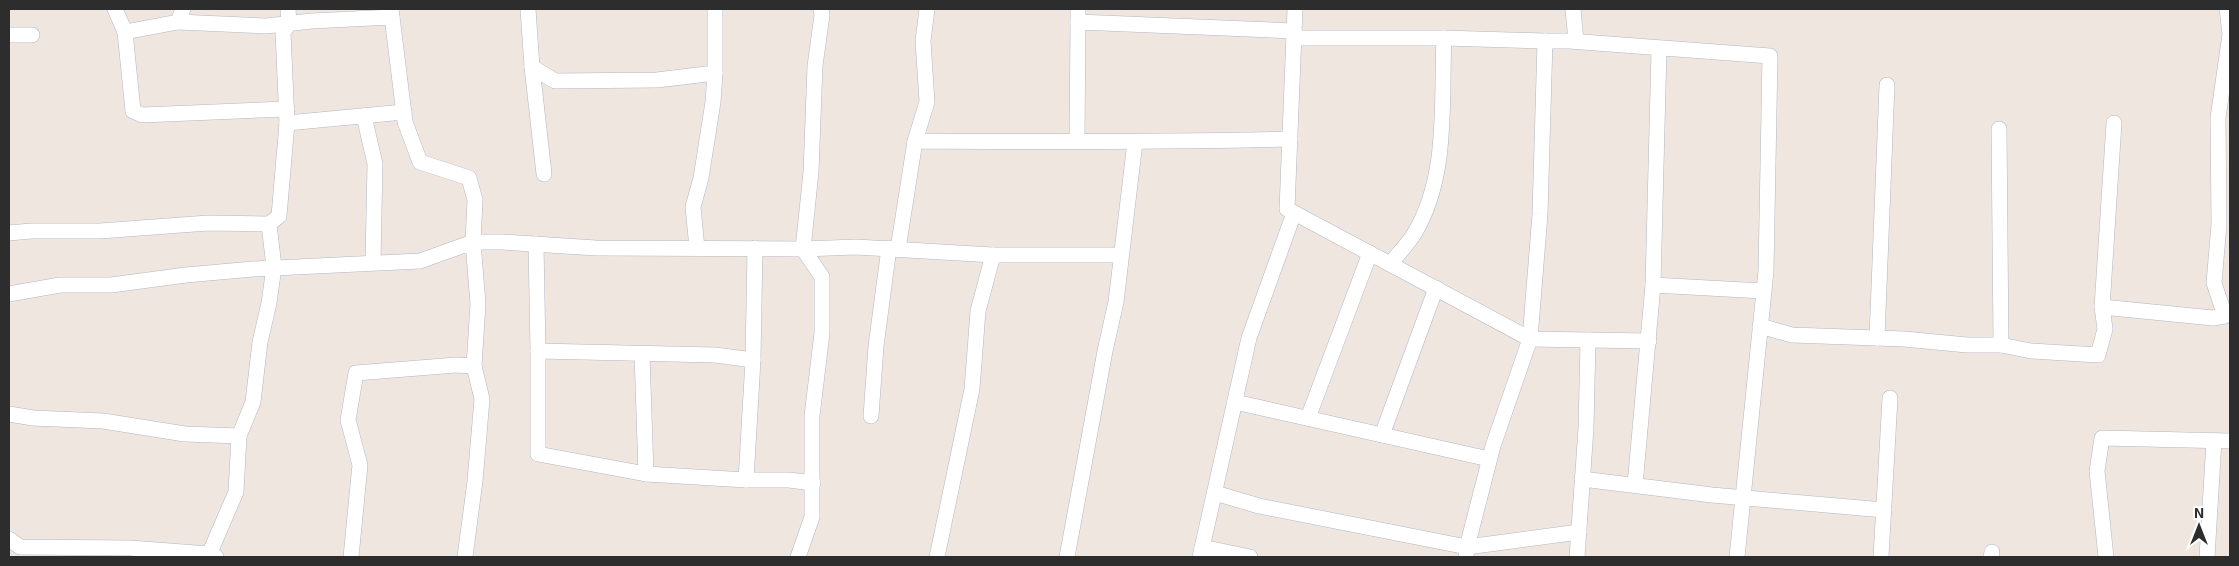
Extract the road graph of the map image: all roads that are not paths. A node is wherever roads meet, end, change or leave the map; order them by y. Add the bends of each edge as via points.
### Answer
1 (115, 9) edge
2 (528, 9) edge
3 (715, 9) edge
4 (821, 9) edge
5 (927, 9) edge
6 (1295, 9) edge
7 (1573, 9) edge
8 (2227, 9) edge
9 (392, 13) edge
10 (1078, 15) edge
11 (180, 16) edge
12 (288, 16) edge
13 (125, 32) junction
14 (9, 35) edge
15 (32, 35) dead end
16 (1294, 35) junction
17 (1444, 38) junction
18 (1576, 41) junction
19 (1545, 42) junction
20 (1659, 49) junction
21 (2228, 65) edge
22 (532, 66) junction
23 (715, 73) junction
24 (1887, 85) dead end
25 (404, 112) junction
26 (287, 116) junction
27 (364, 116) junction
28 (2114, 123) dead end
29 (1999, 128) dead end
30 (1290, 139) junction
31 (1077, 140) junction
32 (915, 141) junction
33 (1135, 142) junction
34 (544, 174) dead end
35 (2225, 176) edge
36 (1294, 213) junction
37 (269, 224) junction
38 (9, 233) edge
39 (473, 242) junction
40 (536, 244) junction
41 (697, 248) junction
42 (755, 248) junction
43 (893, 248) junction
44 (803, 249) junction
45 (1370, 253) junction
46 (993, 255) junction
47 (1121, 255) junction
48 (373, 262) junction
49 (1390, 264) junction
50 (274, 267) junction
51 (2214, 283) junction
52 (1653, 285) junction
53 (2230, 287) edge
54 (1436, 288) junction
55 (1763, 291) junction
56 (9, 294) edge
57 (2102, 307) junction
58 (1760, 326) junction
59 (1530, 338) junction
60 (1877, 338) junction
61 (1588, 340) junction
62 (1649, 341) junction
63 (2001, 345) junction
64 (538, 351) junction
65 (642, 354) junction
66 (753, 360) junction
67 (474, 366) junction
68 (1890, 398) dead end
69 (1235, 402) junction
70 (9, 414) edge
71 (871, 416) dead end
72 (1308, 418) junction
73 (1382, 435) junction
74 (239, 436) junction
75 (2214, 441) junction
76 (2230, 441) edge
77 (1489, 460) junction
78 (646, 474) junction
79 (1582, 479) junction
80 (746, 480) junction
81 (813, 484) junction
82 (1635, 485) junction
83 (1215, 493) junction
84 (1743, 496) junction
85 (1884, 510) junction
86 (1579, 532) junction
87 (14, 543) edge
88 (1201, 552) edge
89 (1466, 552) edge
90 (211, 556) edge
91 (35, 557) edge
92 (351, 557) edge
93 (466, 557) edge
94 (798, 557) edge
95 (937, 557) edge
96 (1067, 557) edge
97 (1250, 557) edge
98 (1577, 557) edge
99 (1737, 557) edge
100 (1881, 557) edge
101 (2106, 557) edge
102 (2207, 557) edge

1 - 13 street
2 - 22 street
3 - 23 street
4 - 44 street
5 - 32 street via 923,41 927,102
6 - 16 street
7 - 18 street
8 - 21 street via 2230,34
9 - 12 street via 312,21
9 - 25 street
10 - 16 street
10 - 31 street
11 - 12 street via 266,26
11 - 13 street
12 - 26 street via 283,32
13 - 26 street via 133,111 142,115
14 - 15 street
16 - 17 street
16 - 30 street
17 - 19 street
17 - 49 street via 1444,108 1432,195 1414,234
18 - 19 street
18 - 20 street
19 - 59 street via 1540,214
20 - 52 street
20 - 55 street via 1770,56
21 - 35 street via 2218,118
22 - 23 street via 555,81 657,80
22 - 34 street
23 - 41 street via 714,102 693,207
24 - 60 street
25 - 27 street
25 - 39 street via 420,162 469,178 475,200
26 - 27 street via 319,119
26 - 37 street via 279,216
27 - 48 street via 375,164
28 - 57 street
29 - 63 street
30 - 33 street
30 - 36 street via 1287,209
31 - 32 street
31 - 33 street
32 - 43 street
33 - 47 street
35 - 51 street
36 - 45 street
36 - 69 street via 1249,338
37 - 38 street via 208,223 100,231
37 - 50 street
39 - 40 street
39 - 48 street via 420,261
39 - 67 street via 478,304
40 - 41 street via 596,248
40 - 64 street
41 - 42 street
42 - 44 street
42 - 66 street
43 - 44 street
43 - 46 street
43 - 71 street via 876,346
44 - 81 street via 822,277 822,333 812,416
45 - 49 street
45 - 72 street
46 - 47 street
46 - 95 street via 978,311 972,390
47 - 96 street via 1116,302
48 - 50 street
49 - 54 street
50 - 56 street via 112,285 60,285
50 - 74 street via 253,402
51 - 53 street
51 - 57 street via 2225,316 2213,318
52 - 55 street
52 - 62 street
54 - 59 street
54 - 73 street
55 - 58 street
57 - 63 street via 2105,329 2098,355 2032,351
58 - 60 street via 1792,335
58 - 84 street
59 - 61 street
59 - 77 street
60 - 63 street
61 - 62 street
61 - 79 street
62 - 82 street
64 - 65 street
64 - 78 street via 538,454
65 - 66 street via 715,355
65 - 78 street
66 - 80 street
67 - 92 street via 356,373 348,420 360,465
67 - 93 street via 482,399
68 - 85 street
69 - 72 street
69 - 83 street
70 - 74 street via 103,422 185,434
72 - 73 street
73 - 77 street
74 - 90 street via 236,492
75 - 76 street
75 - 101 street via 2102,438 2097,471
75 - 102 street
77 - 89 street
78 - 80 street
79 - 82 street
79 - 86 street
80 - 81 street via 789,480
81 - 94 street via 812,517
82 - 84 street
83 - 88 street
83 - 89 street via 1259,506
84 - 85 street
84 - 99 street
85 - 100 street
86 - 89 street
86 - 98 street
87 - 90 street via 130,548
87 - 91 street
88 - 97 street

